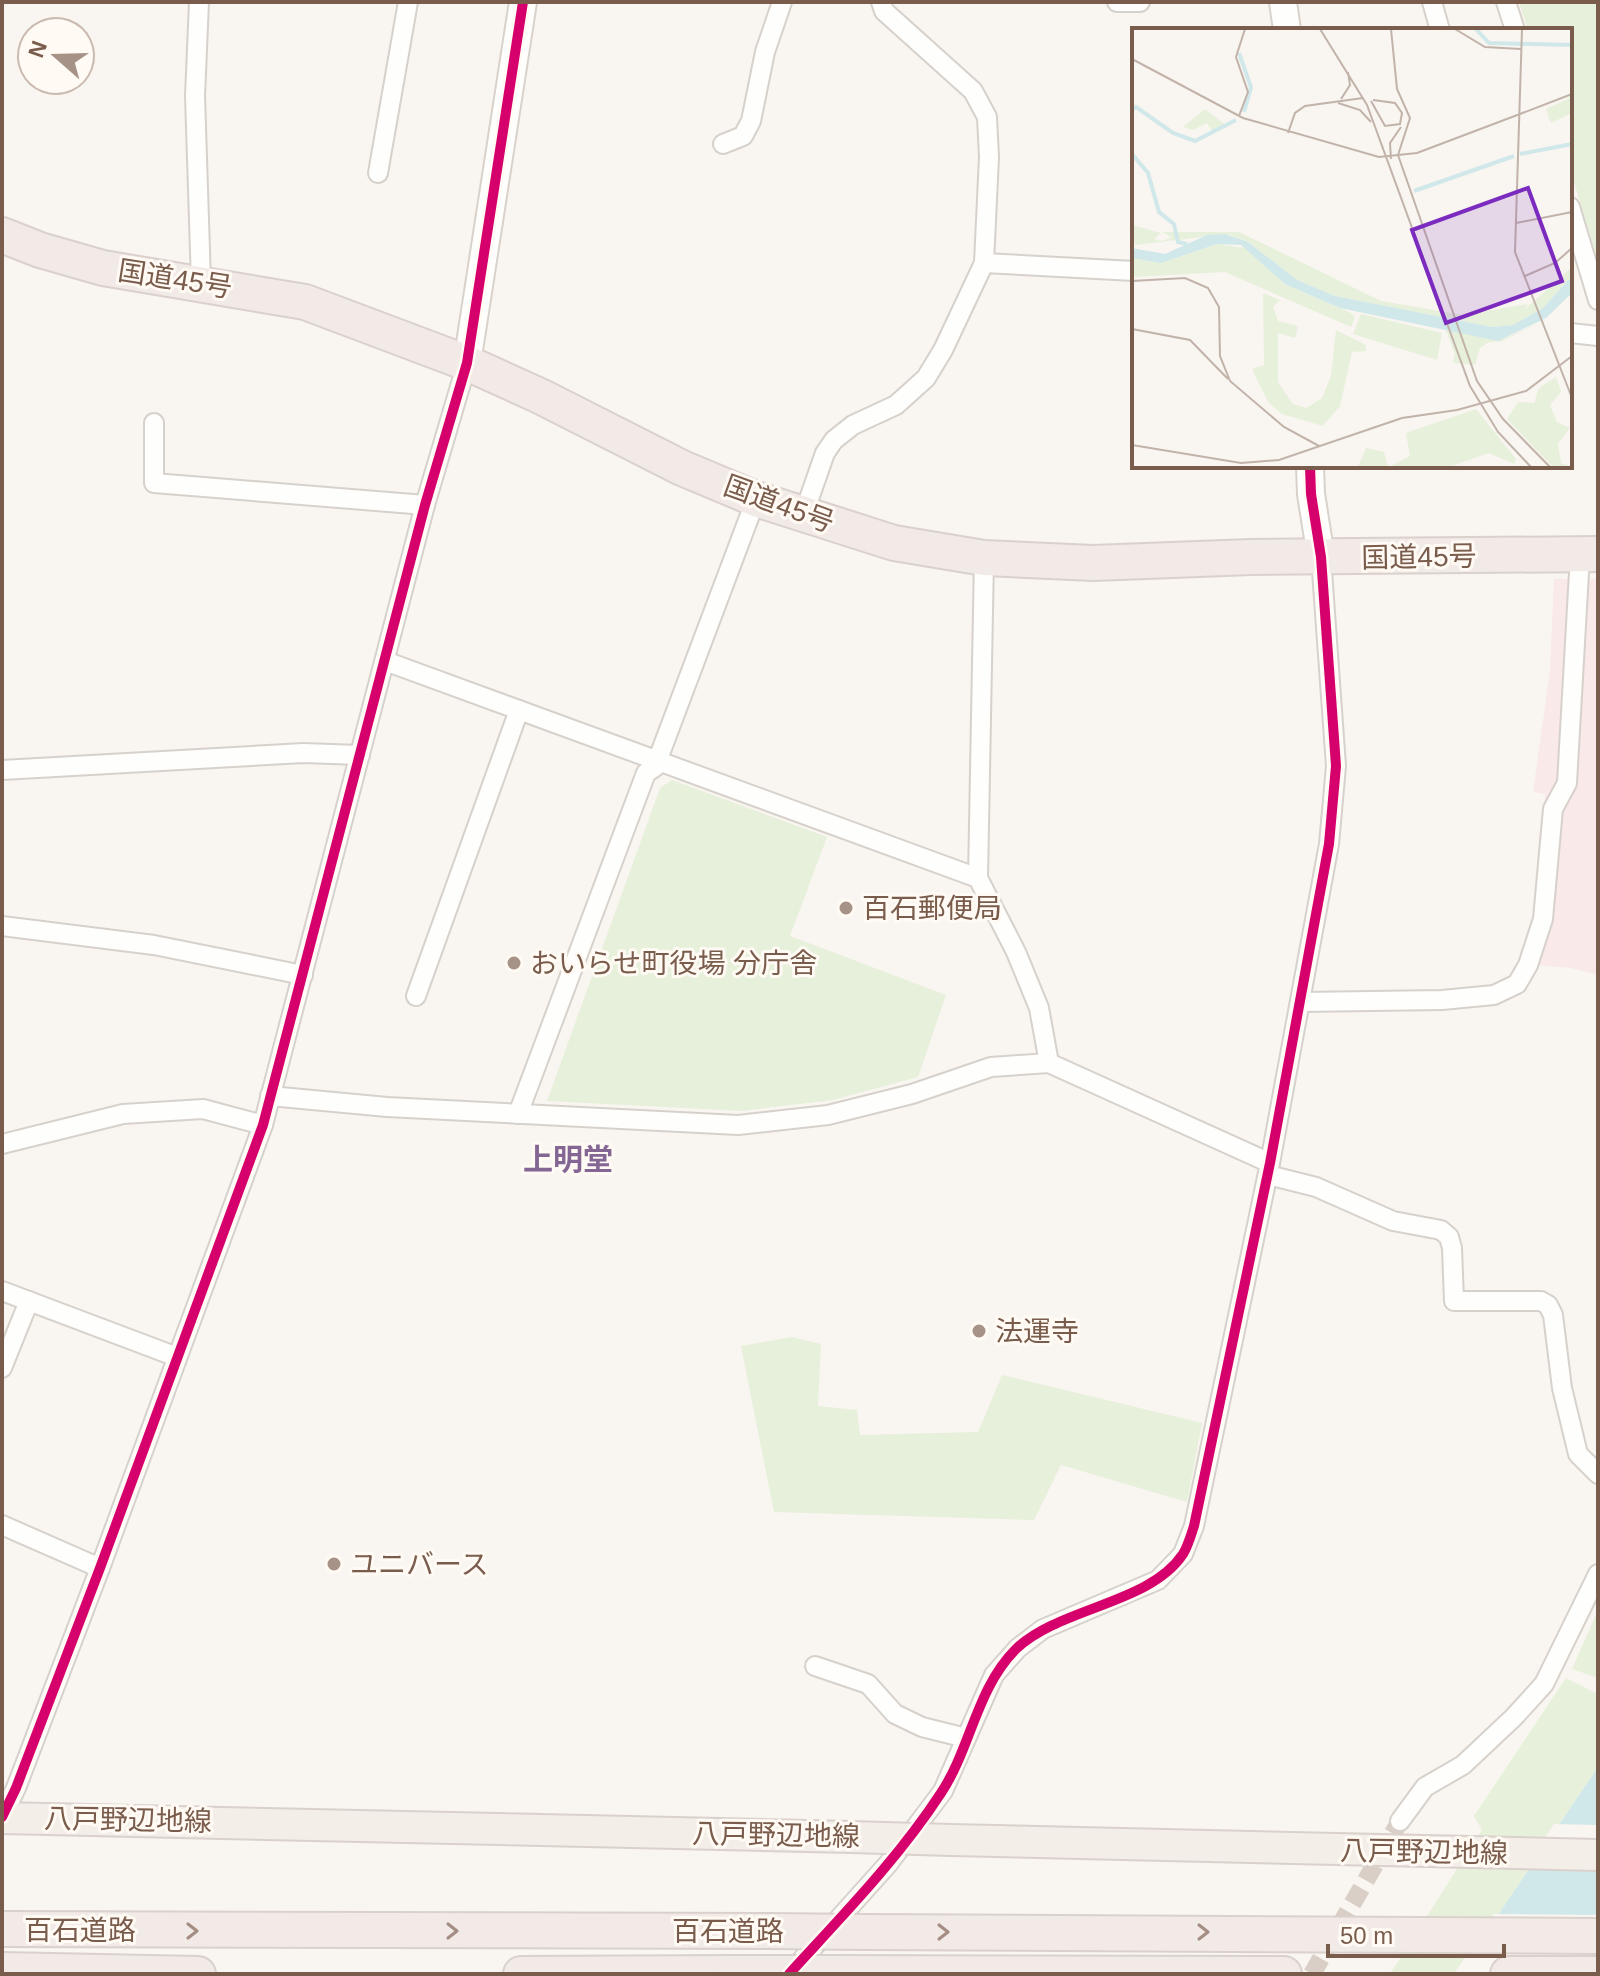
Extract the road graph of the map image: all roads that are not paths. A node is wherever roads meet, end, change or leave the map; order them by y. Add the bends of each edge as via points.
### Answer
1 (199, 2) edge
2 (408, 2) edge
3 (523, 2) edge
4 (782, 2) edge
5 (881, 2) edge
6 (1117, 2) edge
7 (1140, 2) edge
8 (1283, 2) edge
9 (1432, 2) edge
10 (1506, 2) edge
11 (1287, 28) edge
12 (1439, 28) edge
13 (1514, 28) edge
14 (723, 144) dead end
15 (378, 173) dead end
16 (1572, 214) edge
17 (2, 235) edge
18 (984, 263) junction
19 (1132, 271) edge
20 (201, 282) junction
21 (1598, 300) edge
22 (1572, 333) edge
23 (1598, 336) edge
24 (467, 363) junction
25 (154, 423) dead end
26 (1310, 468) edge
27 (756, 499) junction
28 (425, 505) junction
29 (803, 516) junction
30 (1589, 555) edge
31 (1321, 557) junction
32 (984, 558) junction
33 (385, 661) junction
34 (519, 710) junction
35 (360, 755) junction
36 (657, 761) junction
37 (2, 770) edge
38 (978, 878) junction
39 (2, 926) edge
40 (303, 975) junction
41 (416, 996) dead end
42 (1300, 1002) junction
43 (1049, 1063) junction
44 (270, 1096) junction
45 (518, 1114) junction
46 (263, 1125) junction
47 (2, 1144) edge
48 (1269, 1169) junction
49 (2, 1291) edge
50 (29, 1301) junction
51 (177, 1357) junction
52 (2, 1368) edge
53 (1598, 1474) edge
54 (2, 1525) edge
55 (100, 1568) junction
56 (1598, 1574) edge
57 (815, 1666) dead end
58 (966, 1738) junction
59 (2, 1817) edge
60 (1400, 1821) tunnel mouth
61 (1598, 1855) edge
62 (2, 1929) edge
63 (1598, 1936) edge
64 (2, 1970) edge
65 (733, 1973) edge
66 (830, 1973) edge
67 (198, 1974) edge
68 (521, 1974) edge
69 (789, 1974) edge
70 (1284, 1974) edge
71 (1508, 1974) edge
72 (1598, 1974) edge

1 - 20 street via 195,96
2 - 15 street
3 - 24 street
4 - 14 street via 751,121 743,136
5 - 18 street via 884,11 973,91 987,117
6 - 7 street
8 - 11 street
9 - 12 street
10 - 13 street
16 - 21 street
17 - 20 highway, 国道45号 via 103,268
18 - 19 street
18 - 29 street via 926,378 896,405 834,440
20 - 24 highway, 国道45号 via 305,302
22 - 23 street
24 - 27 highway, 国道45号
24 - 28 street
25 - 28 street via 154,483
26 - 31 street
27 - 29 highway, 国道45号
27 - 36 street
28 - 33 street
29 - 32 highway, 国道45号 via 894,543
30 - 31 highway, 国道45号
30 - 42 street via 1567,783 1553,809 1543,919 1517,984 1494,995 1442,1000
31 - 32 highway, 国道45号 via 1093,563
31 - 42 street via 1336,766 1329,844
32 - 38 street
33 - 34 street
33 - 35 street
34 - 36 street
34 - 41 street
35 - 37 street via 303,753
35 - 40 street
36 - 38 street
36 - 45 street via 646,773
38 - 43 street via 1039,1008
39 - 40 street via 154,945
40 - 44 street
42 - 48 street
43 - 45 street via 991,1067 828,1115 738,1125
43 - 48 street
44 - 45 street
44 - 46 street
46 - 47 street via 203,1109 123,1114
46 - 51 street
48 - 53 street via 1393,1221 1441,1230 1452,1248 1454,1301 1548,1305 1578,1454
48 - 58 street via 1194,1526 1183,1554 1158,1580 1043,1629 1018,1648 994,1675
49 - 50 street
50 - 51 street
50 - 52 street
51 - 55 street
54 - 55 street
55 - 59 street
56 - 60 street via 1544,1684 1463,1765 1425,1787
57 - 58 street via 868,1684 895,1714 922,1727
58 - 69 street via 943,1791 888,1864
59 - 61 main road, 八戸野辺地線, bridge
62 -> 63 highway, 百石道路, bridge
64 - 67 highway, 百石道路
65 - 66 highway, 百石道路, bridge
65 - 68 highway, 百石道路
66 - 70 highway, 百石道路
71 - 72 highway

